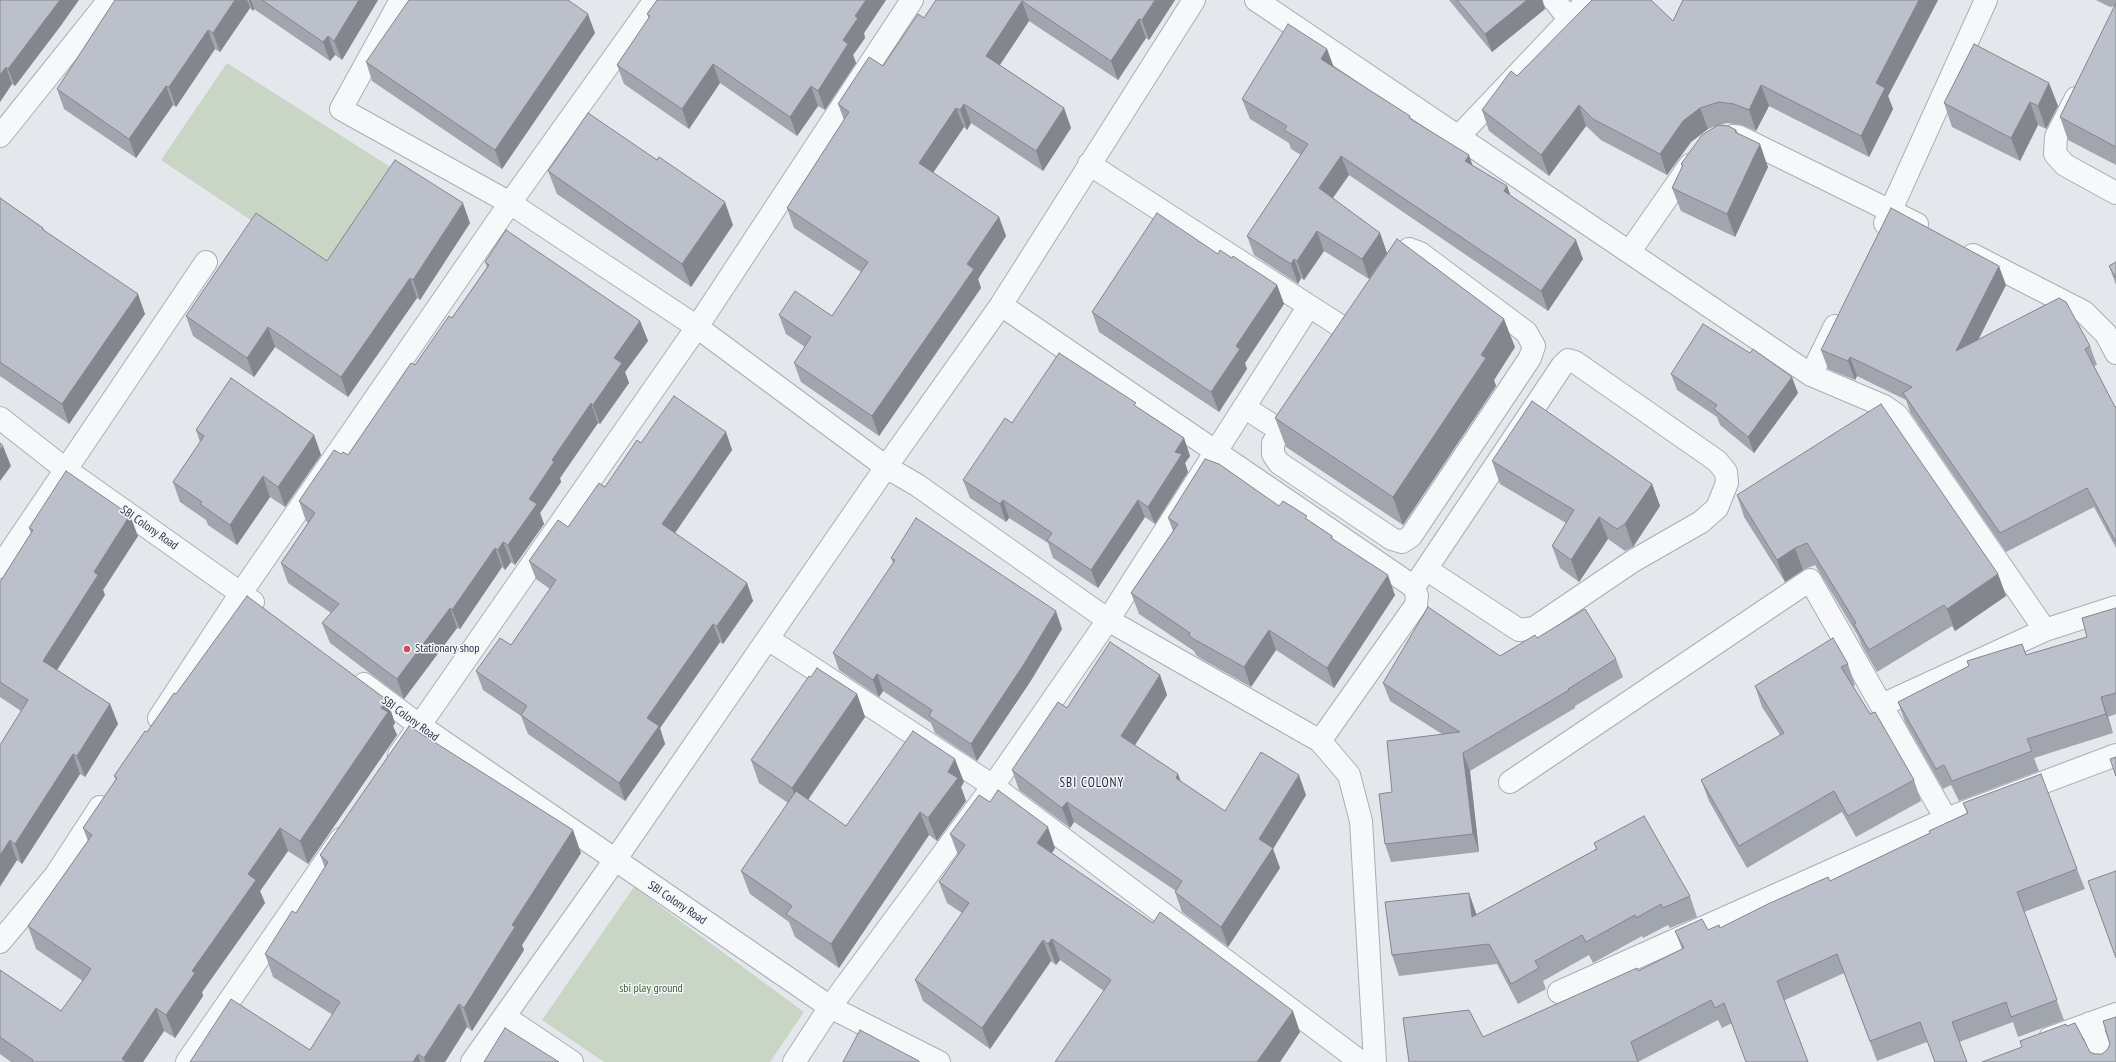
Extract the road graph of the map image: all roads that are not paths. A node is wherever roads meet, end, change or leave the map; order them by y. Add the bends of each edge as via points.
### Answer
1 (108, 0) edge
2 (401, 0) edge
3 (655, 0) edge
4 (912, 0) edge
5 (1194, 0) edge
6 (1256, 0) edge
7 (1554, 0) edge
8 (1588, 0) edge
9 (1986, 0) edge
10 (1570, 20) junction
11 (2084, 81) edge
12 (0, 136) edge
13 (1458, 137) junction
14 (1089, 164) junction
15 (2116, 193) edge
16 (510, 203) junction
17 (1892, 210) junction
18 (1931, 232) edge
19 (1878, 239) edge
20 (1958, 246) edge
21 (1630, 251) junction
22 (206, 262) dead end
23 (1001, 305) junction
24 (1309, 306) junction
25 (1842, 311) edge
26 (697, 327) junction
27 (1348, 331) junction
28 (2116, 353) edge
29 (1811, 375) junction
30 (1244, 407) junction
31 (0, 418) edge
32 (1281, 431) junction
33 (1215, 453) junction
34 (886, 467) junction
35 (65, 469) junction
36 (0, 567) edge
37 (1426, 569) junction
38 (1414, 587) junction
39 (241, 593) junction
40 (2116, 607) edge
41 (266, 612) edge
42 (1108, 620) junction
43 (2045, 630) junction
44 (768, 639) junction
45 (349, 673) edge
46 (1882, 705) junction
47 (419, 725) junction
48 (146, 738) edge
49 (1320, 741) junction
50 (2116, 755) edge
51 (388, 771) edge
52 (1510, 782) dead end
53 (993, 786) junction
54 (111, 790) edge
55 (1946, 819) junction
56 (352, 822) edge
57 (615, 860) junction
58 (0, 942) edge
59 (1559, 992) dead end
60 (830, 1008) junction
61 (2116, 1014) edge
62 (505, 1017) junction
63 (2090, 1023) junction
64 (2032, 1045) edge
65 (187, 1062) edge
66 (472, 1062) edge
67 (572, 1062) edge
68 (794, 1062) edge
69 (939, 1062) edge
70 (1361, 1062) edge
71 (1375, 1062) edge
72 (2104, 1062) edge

1 - 12 street
2 - 16 street via 341,109
3 - 16 street
4 - 26 street
5 - 14 street
6 - 13 street
7 - 10 street
8 - 10 street
9 - 17 street
10 - 13 street
11 - 15 street via 2056,136 2055,154 2065,165
13 - 21 street
14 - 23 street
14 - 24 street
16 - 26 street
16 - 39 street
17 - 18 street
17 - 19 street
17 - 21 street via 1740,137 1725,135 1708,144
20 - 28 street via 2084,312 2106,334
21 - 29 street
22 - 35 street
23 - 33 street
23 - 34 street
24 - 27 street
24 - 30 street
25 - 29 street
26 - 34 street
26 - 47 street
27 - 32 street
27 - 32 street via 1400,256 1409,249 1420,253 1526,332 1534,346 1530,358 1411,536 1402,542 1392,539 1279,463 1273,454 1273,443
29 - 43 street via 1884,406 1897,415
30 - 32 street
30 - 33 street
31 - 35 street, SBI Colony Road
33 - 38 street
33 - 42 street
34 - 42 street via 917,485
34 - 44 street
35 - 36 street
35 - 39 street, SBI Colony Road
37 - 37 street via 1568,360 1575,362 1717,462 1726,472 1727,483 1717,508 1701,522 1634,561 1534,628 1519,630
37 - 38 street
38 - 49 street via 1416,605
39 - 41 street, SBI Colony Road
39 - 48 street
40 - 43 street
42 - 49 street
42 - 53 street
43 - 46 street
44 - 53 street
44 - 57 street
45 - 47 street, SBI Colony Road
46 - 52 street via 1810,580
46 - 55 street
47 - 51 street
47 - 57 street, SBI Colony Road
49 - 71 street via 1349,775 1361,821
50 - 55 street
53 - 60 street
53 - 70 street
54 - 58 street via 55,876
55 - 59 street
56 - 65 street
57 - 60 street, SBI Colony Road
57 - 62 street
60 - 68 street
60 - 69 street, SBI Colony Road
61 - 63 street
62 - 66 street
62 - 67 street
63 - 64 street
63 - 72 street

